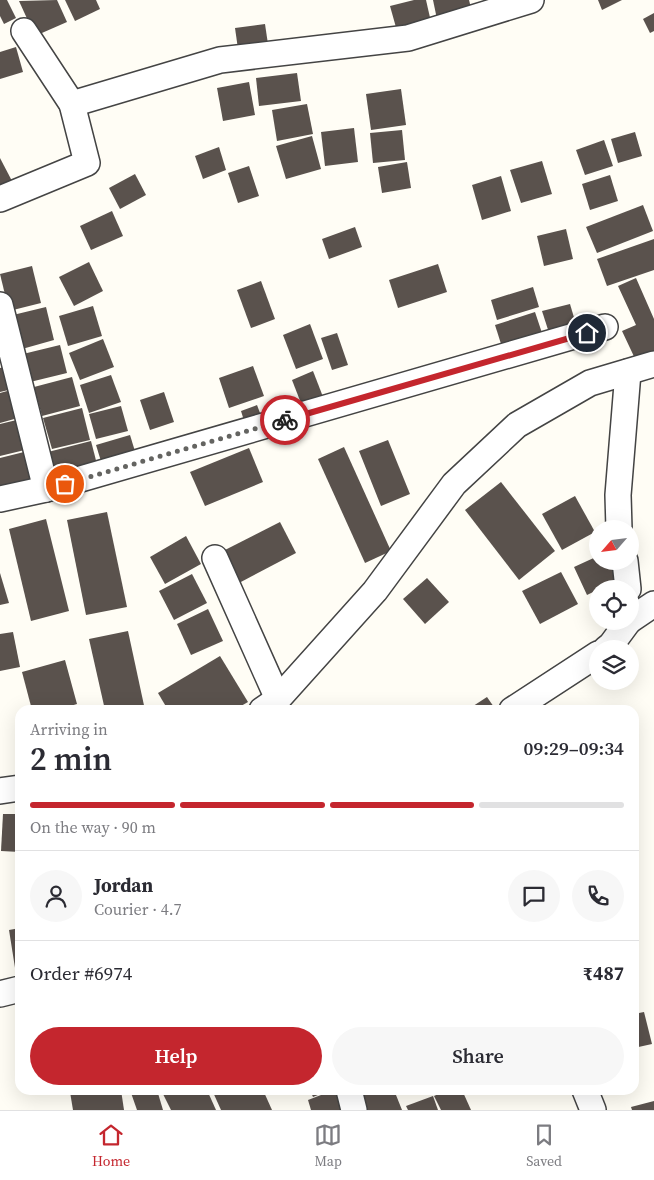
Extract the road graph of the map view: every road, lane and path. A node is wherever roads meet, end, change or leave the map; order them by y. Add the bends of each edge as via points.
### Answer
1 (531, 0) edge
2 (24, 31) dead end
3 (72, 104) junction
4 (0, 199) edge
5 (0, 305) edge
6 (605, 328) dead end
7 (654, 364) edge
8 (628, 372) junction
9 (46, 489) junction
10 (0, 499) edge
11 (619, 520) edge
12 (215, 558) dead end
13 (654, 604) edge
14 (639, 614) edge
15 (589, 660) edge
16 (270, 704) edge
17 (520, 705) edge
18 (15, 789) edge
19 (0, 791) edge
20 (15, 990) edge
21 (0, 994) edge
22 (351, 1095) edge
23 (587, 1095) edge
24 (354, 1110) edge
25 (593, 1110) edge

1 - 3 street via 408,38 220,60
2 - 3 street
3 - 4 street via 88,163
5 - 9 street
6 - 9 street
7 - 8 street
8 - 11 street
8 - 16 street via 590,383 510,431 454,484 375,591
9 - 10 street
12 - 16 street
13 - 14 street
15 - 17 street
18 - 19 street
20 - 21 street
22 - 24 street
23 - 25 street

